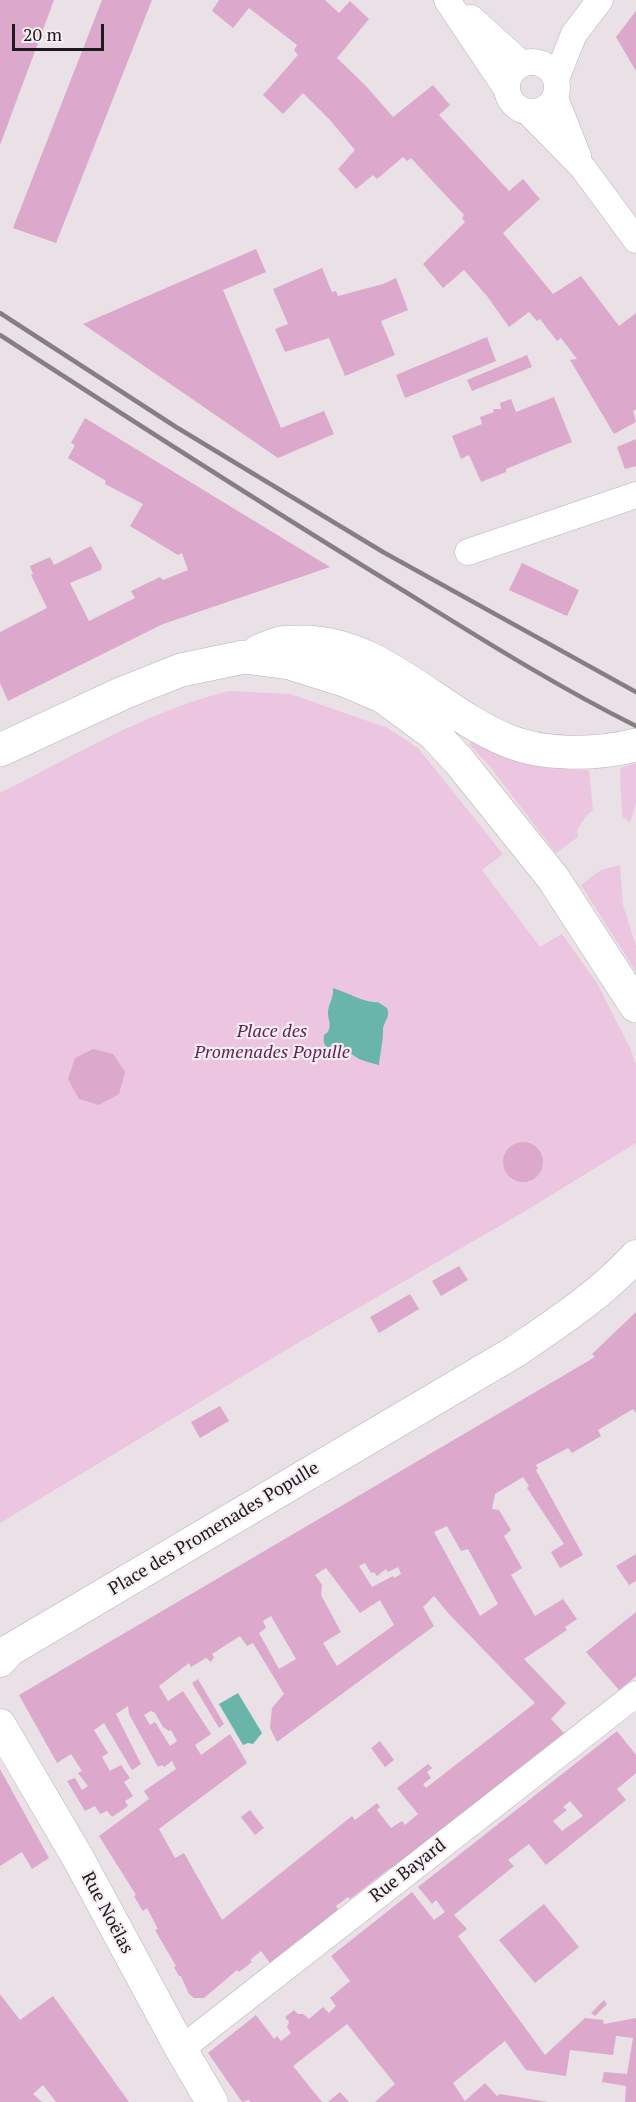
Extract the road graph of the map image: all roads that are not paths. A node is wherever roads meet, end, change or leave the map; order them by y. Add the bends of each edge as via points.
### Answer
1 (449, 0) edge
2 (600, 0) edge
3 (574, 34) junction
4 (526, 63) junction
5 (506, 88) junction
6 (556, 88) junction
7 (528, 112) junction
8 (583, 168) junction
9 (636, 240) edge
10 (636, 495) edge
11 (468, 552) dead end
12 (244, 657) junction
13 (633, 745) edge
14 (0, 750) edge
15 (636, 1006) edge
16 (636, 1256) edge
17 (0, 1661) edge
18 (636, 1694) edge
19 (0, 1725) edge
20 (181, 2049) junction
21 (212, 2102) edge

1 - 4 street
1 - 5 street
2 - 3 street
3 - 4 street
3 - 6 street
4 - 5 street via 510,73
4 - 6 street via 546,66
5 - 7 street via 513,104
6 - 7 street via 544,109
6 - 8 street
7 - 8 street
8 - 9 street
10 - 11 street
12 - 13 main road via 281,643 313,642 346,648 423,689 507,741 549,751 586,752
12 - 14 main road via 181,670
12 - 15 main road via 290,663 348,681 382,696 434,735 553,878
16 - 17 street, Place des Promenades Populle via 579,1309 516,1351 10,1650
18 - 20 street, Rue Bayard
19 - 20 street, Rue Noëlas via 78,1858
20 - 21 street, Rue Noëlas

